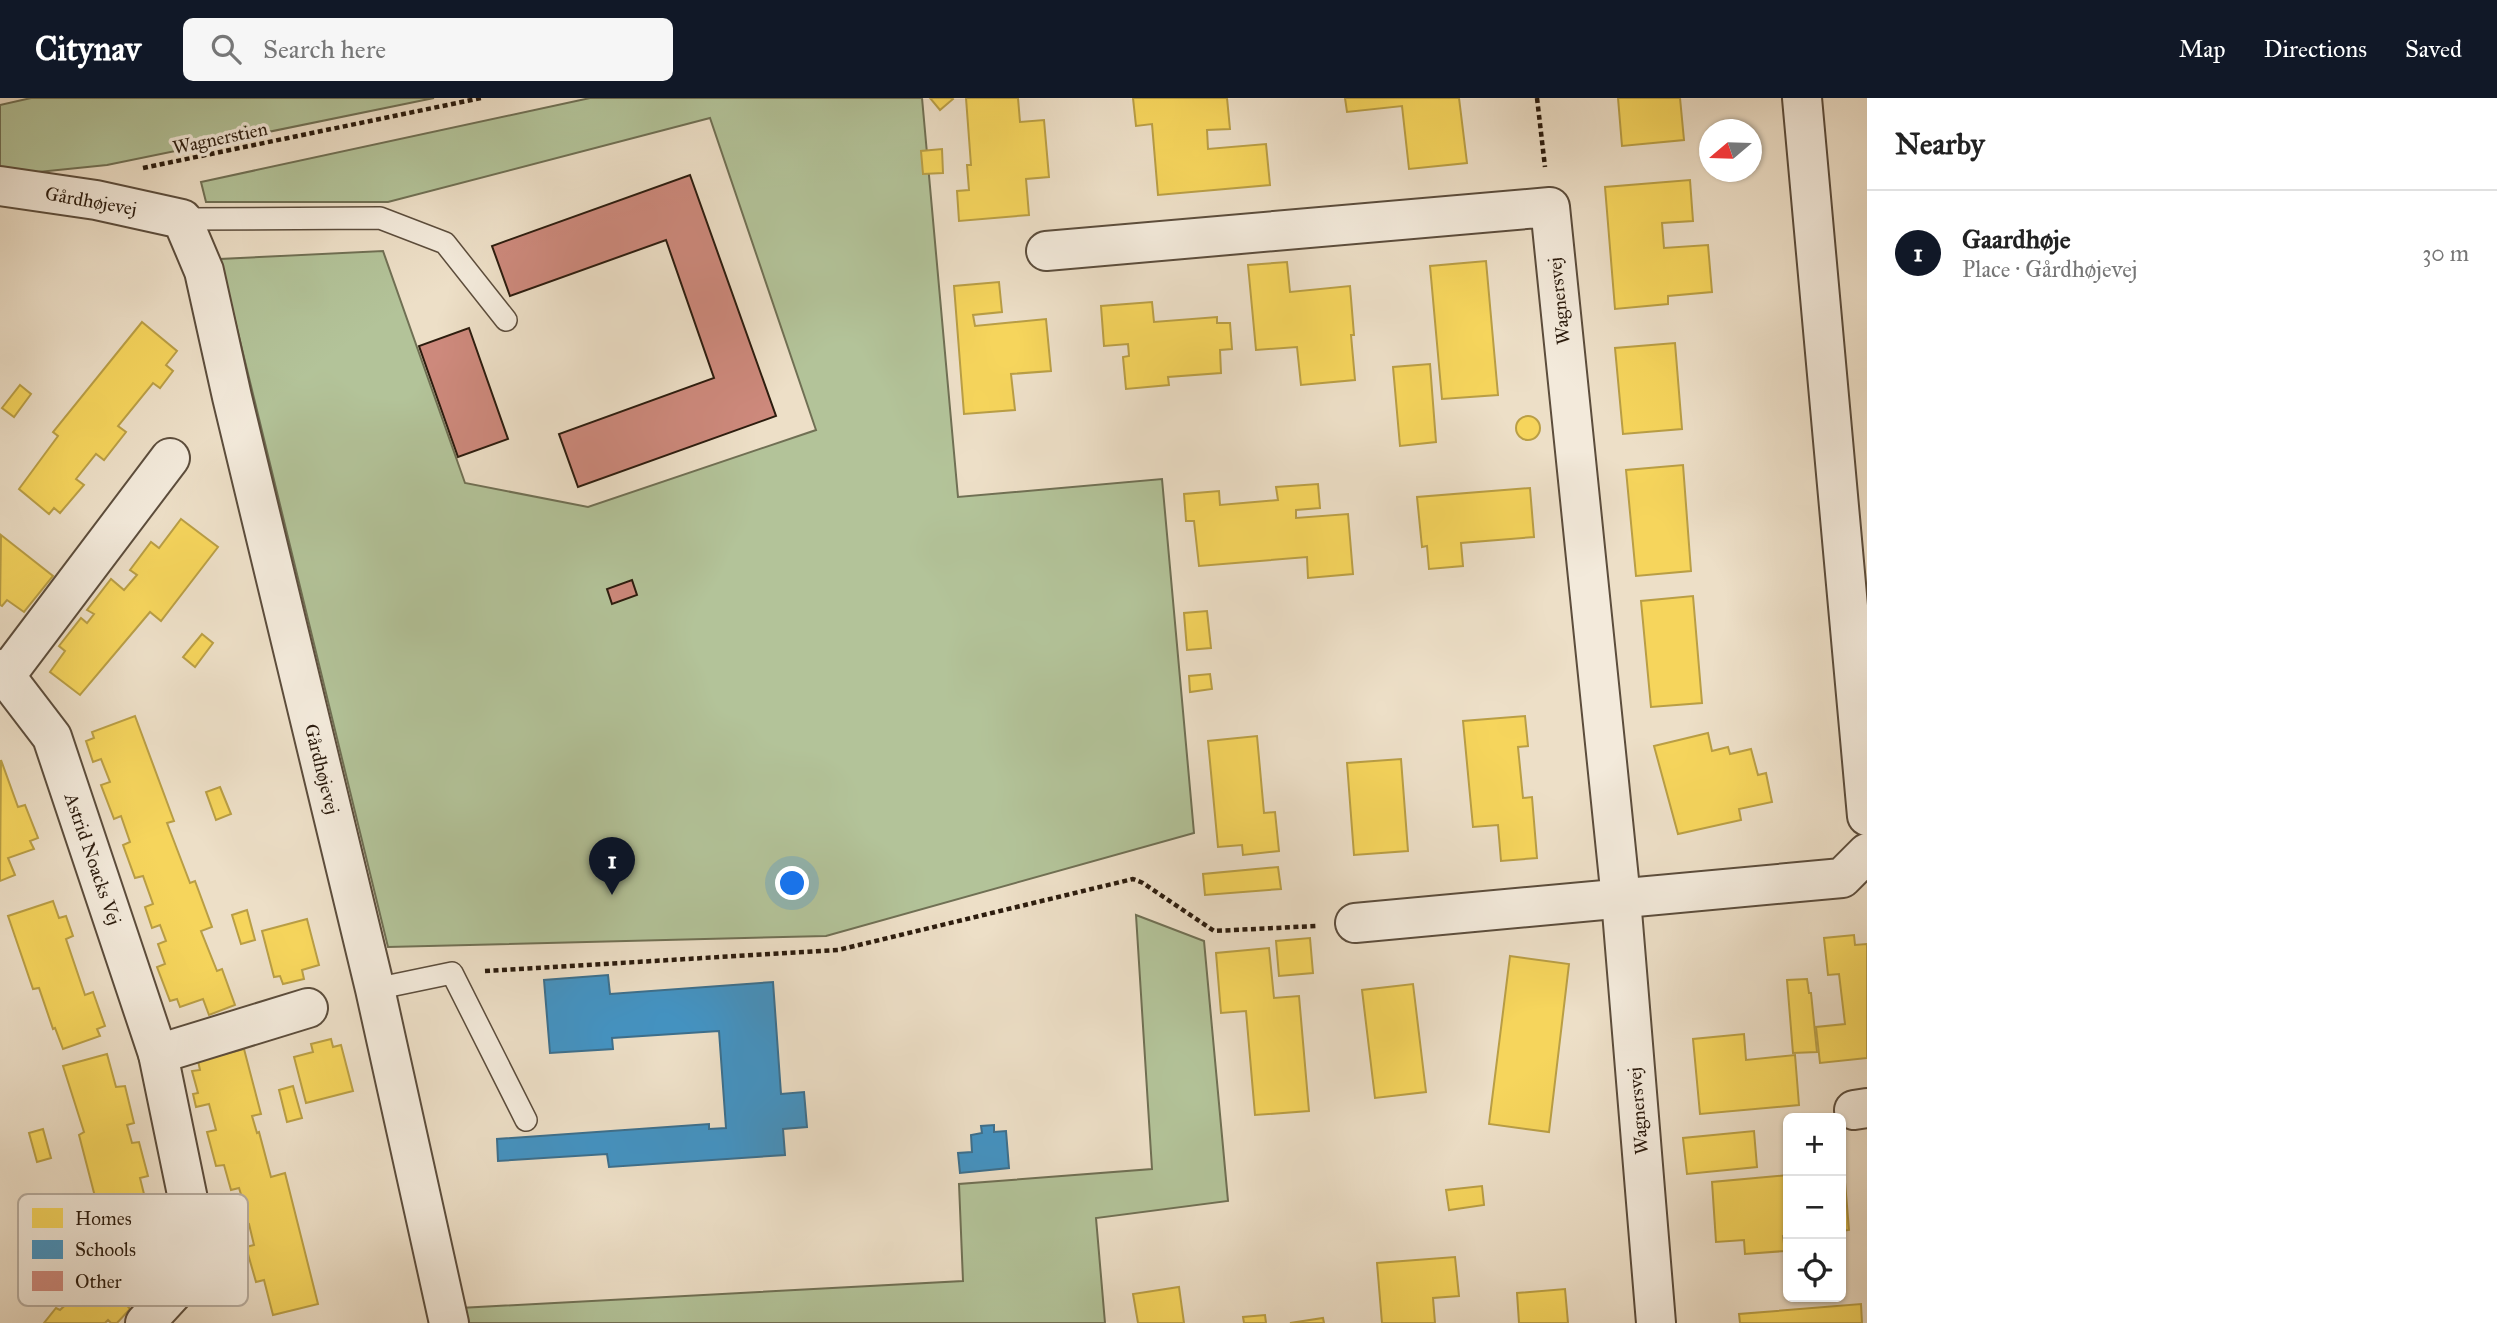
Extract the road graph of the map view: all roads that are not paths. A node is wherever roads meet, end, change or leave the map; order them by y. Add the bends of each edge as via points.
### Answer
1 (1802, 98) edge
2 (0, 186) edge
3 (182, 219) junction
4 (1046, 251) dead end
5 (506, 320) dead end
6 (170, 458) dead end
7 (3, 672) edge
8 (1867, 817) edge
9 (1867, 853) edge
10 (1621, 899) junction
11 (1355, 923) road end
12 (375, 989) junction
13 (308, 1008) dead end
14 (158, 1054) junction
15 (526, 1121) dead end
16 (187, 1194) edge
17 (161, 1306) edge
18 (145, 1323) edge
19 (449, 1323) edge
20 (1656, 1323) edge

1 - 8 street
2 - 3 street, Gårdhøjevej
3 - 5 lane, Gårdhøjevej via 380,218 445,243
3 - 12 street, Gårdhøjevej via 204,271
4 - 10 street, Wagnersvej via 1550,207
6 - 7 street, Astrid Noacks Vej
7 - 14 street, Astrid Noacks Vej via 52,737
9 - 10 street via 1842,878
10 - 11 street
10 - 20 street, Wagnersvej
12 - 15 lane via 452,973
12 - 19 street, Gårdhøjevej
13 - 14 street
14 - 16 street, Astrid Noacks Vej
17 - 18 street, Astrid Noacks Vej

